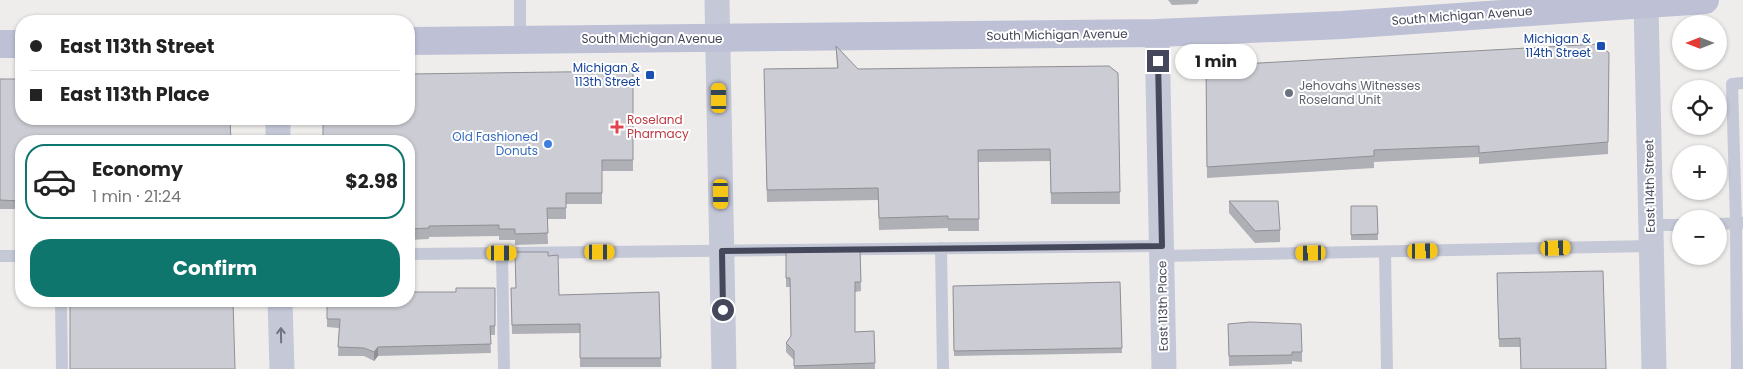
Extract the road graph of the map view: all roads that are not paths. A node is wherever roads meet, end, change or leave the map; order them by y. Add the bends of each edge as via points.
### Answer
1 (520, 0) edge
2 (717, 0) edge
3 (1705, 0) edge
4 (1646, 4) junction
5 (1157, 34) junction
6 (718, 39) junction
7 (520, 40) junction
8 (415, 41) edge
9 (0, 44) edge
10 (15, 44) edge
11 (1743, 83) edge
12 (1740, 223) edge
13 (1727, 224) edge
14 (1672, 228) edge
15 (1651, 236) junction
16 (941, 248) junction
17 (722, 251) junction
18 (1162, 251) junction
19 (1385, 252) junction
20 (502, 253) junction
21 (415, 254) edge
22 (0, 256) edge
23 (15, 256) edge
24 (61, 307) edge
25 (280, 307) edge
26 (62, 369) edge
27 (282, 369) edge
28 (504, 369) edge
29 (724, 369) edge
30 (943, 369) edge
31 (1164, 369) edge
32 (1387, 369) edge
33 (1654, 369) edge
34 (1737, 369) edge

1 - 7 lane
2 - 6 street
3 - 4 main road, South Michigan Avenue
4 - 5 main road, South Michigan Avenue
4 - 15 street, East 114th Street
5 - 6 main road, South Michigan Avenue
5 - 18 street, East 113th Place
6 - 7 main road, South Michigan Avenue
6 - 17 street
7 - 8 main road, South Michigan Avenue
9 - 10 main road
11 - 12 lane via 1732,84
12 - 13 lane
12 - 34 lane
14 - 15 lane
15 - 19 lane
15 - 33 street, East 114th Street
16 - 17 lane
16 - 18 lane
16 - 30 lane
17 - 20 lane
17 - 29 street
18 - 19 lane
18 - 31 street, East 113th Place
19 - 32 lane
20 - 21 lane
20 - 28 lane
22 - 23 lane
24 - 26 lane
27 -> 25 street

